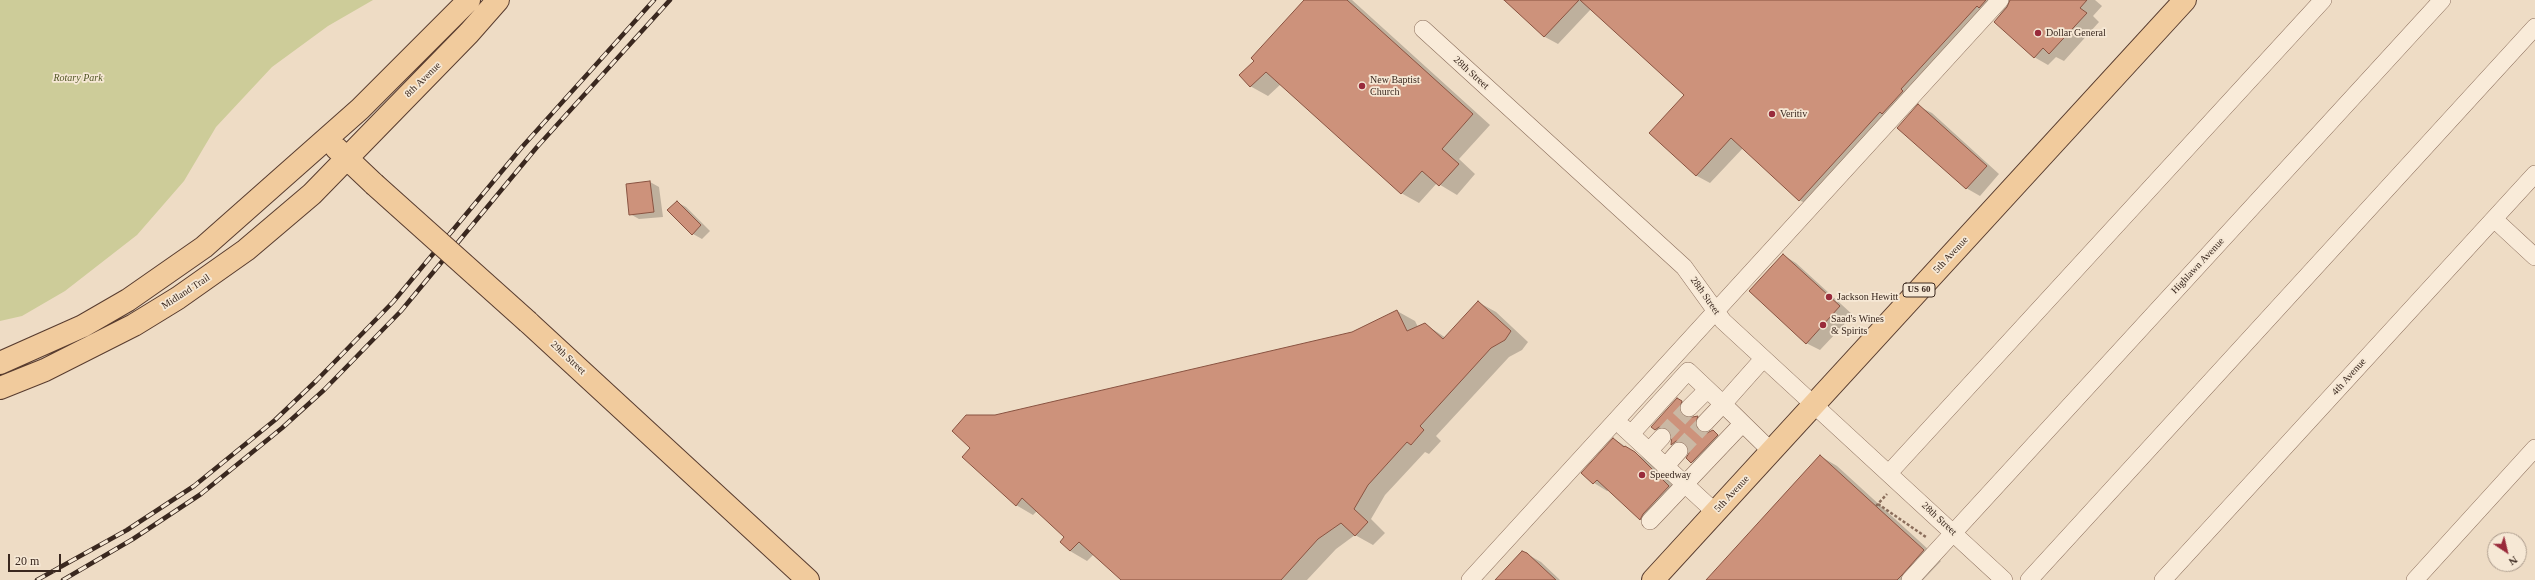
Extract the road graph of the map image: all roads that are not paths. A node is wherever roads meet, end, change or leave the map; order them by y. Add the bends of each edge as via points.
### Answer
1 (469, 0) edge
2 (498, 0) edge
3 (2000, 0) edge
4 (2185, 0) edge
5 (2323, 0) edge
6 (2442, 0) edge
7 (2535, 27) edge
8 (1423, 29) dead end
9 (326, 139) junction
10 (346, 158) junction
11 (2535, 174) edge
12 (2494, 219) junction
13 (2535, 257) edge
14 (1715, 310) junction
15 (1763, 359) junction
16 (1668, 362) junction
17 (0, 363) edge
18 (1684, 376) junction
19 (0, 388) edge
20 (1707, 390) junction
21 (1723, 404) junction
22 (1814, 404) junction
23 (1689, 408) tunnel mouth
24 (1615, 420) junction
25 (1705, 423) tunnel mouth
26 (1742, 424) junction
27 (1631, 434) junction
28 (1662, 437) tunnel mouth
29 (2535, 448) edge
30 (1649, 451) junction
31 (1771, 451) junction
32 (1678, 452) tunnel mouth
33 (1666, 467) junction
34 (1889, 473) junction
35 (1684, 484) junction
36 (1715, 512) junction
37 (1650, 521) dead end
38 (1954, 532) junction
39 (808, 580) edge
40 (1470, 580) edge
41 (1653, 580) edge
42 (1910, 580) edge
43 (2004, 580) edge
44 (2029, 580) edge
45 (2163, 580) edge
46 (2415, 580) edge

1 - 9 main road via 401,71
2 - 10 main road, 8th Avenue
3 - 14 street
4 - 22 main road, 5th Avenue / US 60
5 - 34 street
6 - 38 street, Highlawn Avenue
7 - 44 street
8 - 14 street, 28th Street via 1684,267
9 - 10 main road, 29th Street
9 - 17 main road via 236,221 168,274 83,326
10 - 19 main road, Midland Trail via 312,194 274,227 178,298 92,348
10 - 39 main road, 29th Street, bridge
11 - 12 street, 4th Avenue
12 - 13 street
12 - 45 street, 4th Avenue
14 - 15 street, 28th Street
14 - 16 street
15 - 21 street
15 - 22 street, 28th Street
16 - 18 street
16 - 24 street
18 - 20 street via 1688,371
18 - 27 street
20 - 21 street
20 - 23 street
21 - 25 street
21 - 26 street
22 - 31 main road, 5th Avenue / US 60
22 - 34 street, 28th Street
24 - 27 street
24 - 40 street
26 - 31 street
26 - 35 street
27 - 30 street
28 - 30 street
29 - 46 street
30 - 33 street
31 - 36 main road, 5th Avenue / US 60
32 - 33 street
33 - 35 street
34 - 38 street, 28th Street
35 - 36 street
35 - 37 street
36 - 41 main road, 5th Avenue / US 60
38 - 42 street, Highlawn Avenue
38 - 43 street, 28th Street

